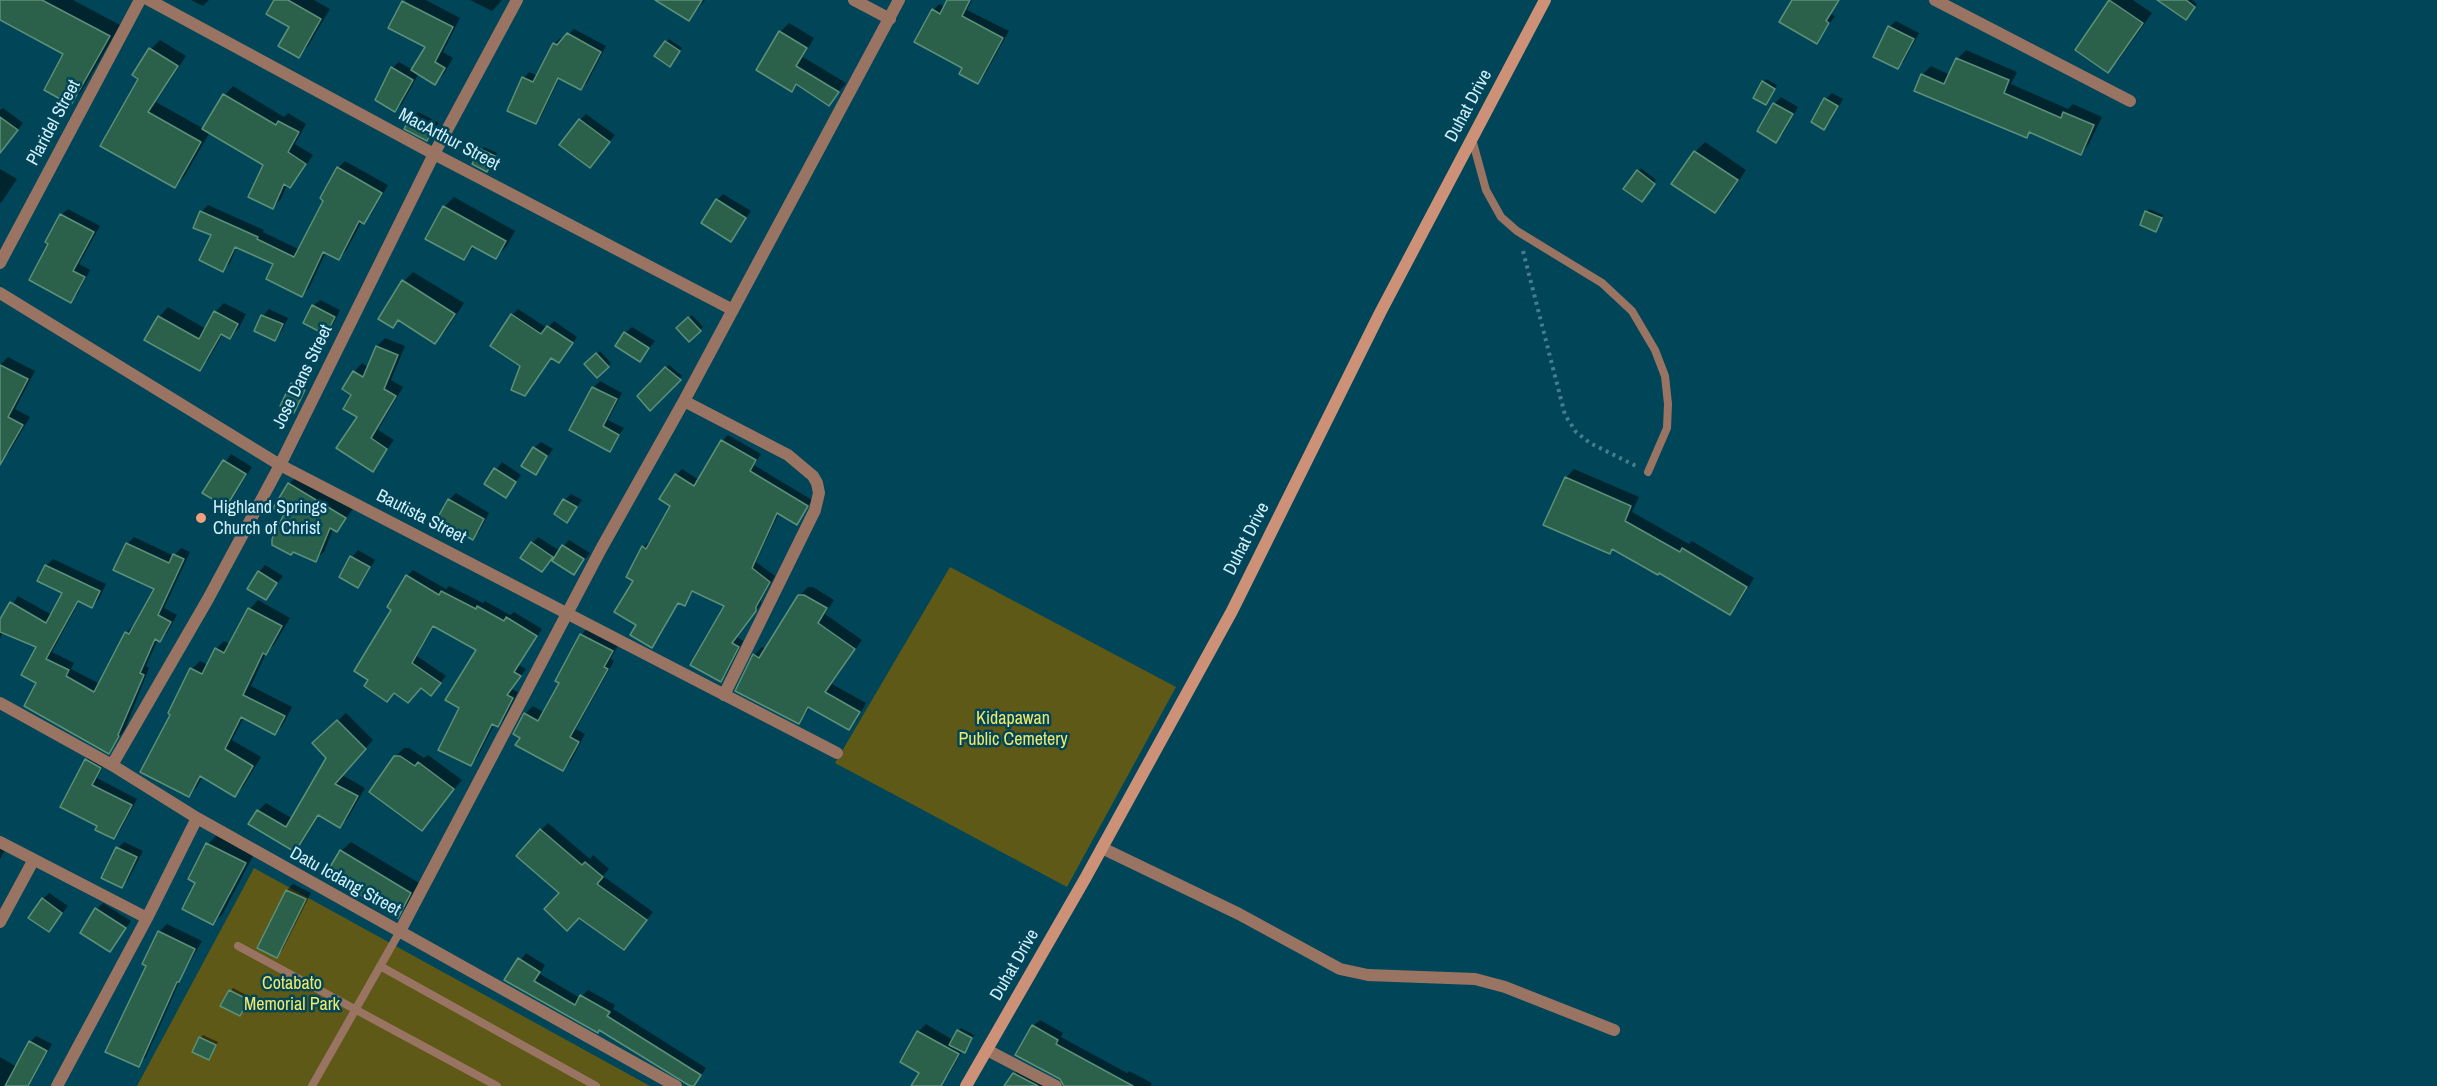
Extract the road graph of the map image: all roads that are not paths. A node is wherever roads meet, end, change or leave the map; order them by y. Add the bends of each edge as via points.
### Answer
1 (140, 0) edge
2 (149, 0) edge
3 (517, 0) edge
4 (854, 0) edge
5 (899, 0) edge
6 (1545, 0) edge
7 (1935, 0) edge
8 (890, 19) junction
9 (2130, 101) dead end
10 (1472, 139) junction
11 (434, 154) junction
12 (0, 263) edge
13 (0, 293) edge
14 (733, 310) junction
15 (684, 401) junction
16 (280, 465) junction
17 (1648, 472) road end
18 (568, 613) junction
19 (724, 695) junction
20 (0, 703) edge
21 (837, 753) dead end
22 (112, 765) junction
23 (197, 818) junction
24 (0, 842) edge
25 (1102, 848) junction
26 (33, 861) junction
27 (147, 918) junction
28 (0, 922) edge
29 (399, 933) junction
30 (238, 946) dead end
31 (380, 966) junction
32 (354, 1010) junction
33 (1614, 1030) dead end
34 (987, 1050) junction
35 (57, 1086) edge
36 (312, 1086) edge
37 (497, 1086) edge
38 (596, 1086) edge
39 (676, 1086) edge
40 (966, 1086) edge
41 (1056, 1086) edge

1 - 12 street, Plaridel Street
2 - 11 street, MacArthur Street
3 - 11 street, Jose Dans Street
4 - 8 street
5 - 8 street
6 - 10 street, Duhat Drive
7 - 9 street
8 - 14 street
10 - 17 lane via 1486,190 1501,217 1602,283 1632,311 1655,350 1665,376 1668,404 1666,428
10 - 25 street, Duhat Drive via 1380,313 1232,611
11 - 14 street, MacArthur Street
11 - 16 street, Jose Dans Street
13 - 16 street, Bautista Street
14 - 15 street
15 - 18 street
15 - 19 street via 788,455 813,476 819,493 815,510
16 - 18 street, Bautista Street
16 - 22 street, Jose Dans Street
18 - 19 street, Bautista Street
18 - 29 street
19 - 21 street, Bautista Street
20 - 22 street, Datu Icdang Street
22 - 23 street, Datu Icdang Street
23 - 27 street
23 - 29 street, Datu Icdang Street
24 - 26 street
25 - 33 street via 1239,914 1340,969 1368,975 1475,979
25 - 34 street, Duhat Drive
26 - 27 street
26 - 28 street
27 - 35 street
29 - 31 lane
29 - 39 street, Datu Icdang Street
30 - 32 lane
31 - 32 lane
31 - 38 lane
32 - 36 lane
32 - 37 lane
34 - 40 street, Duhat Drive
34 - 41 street

